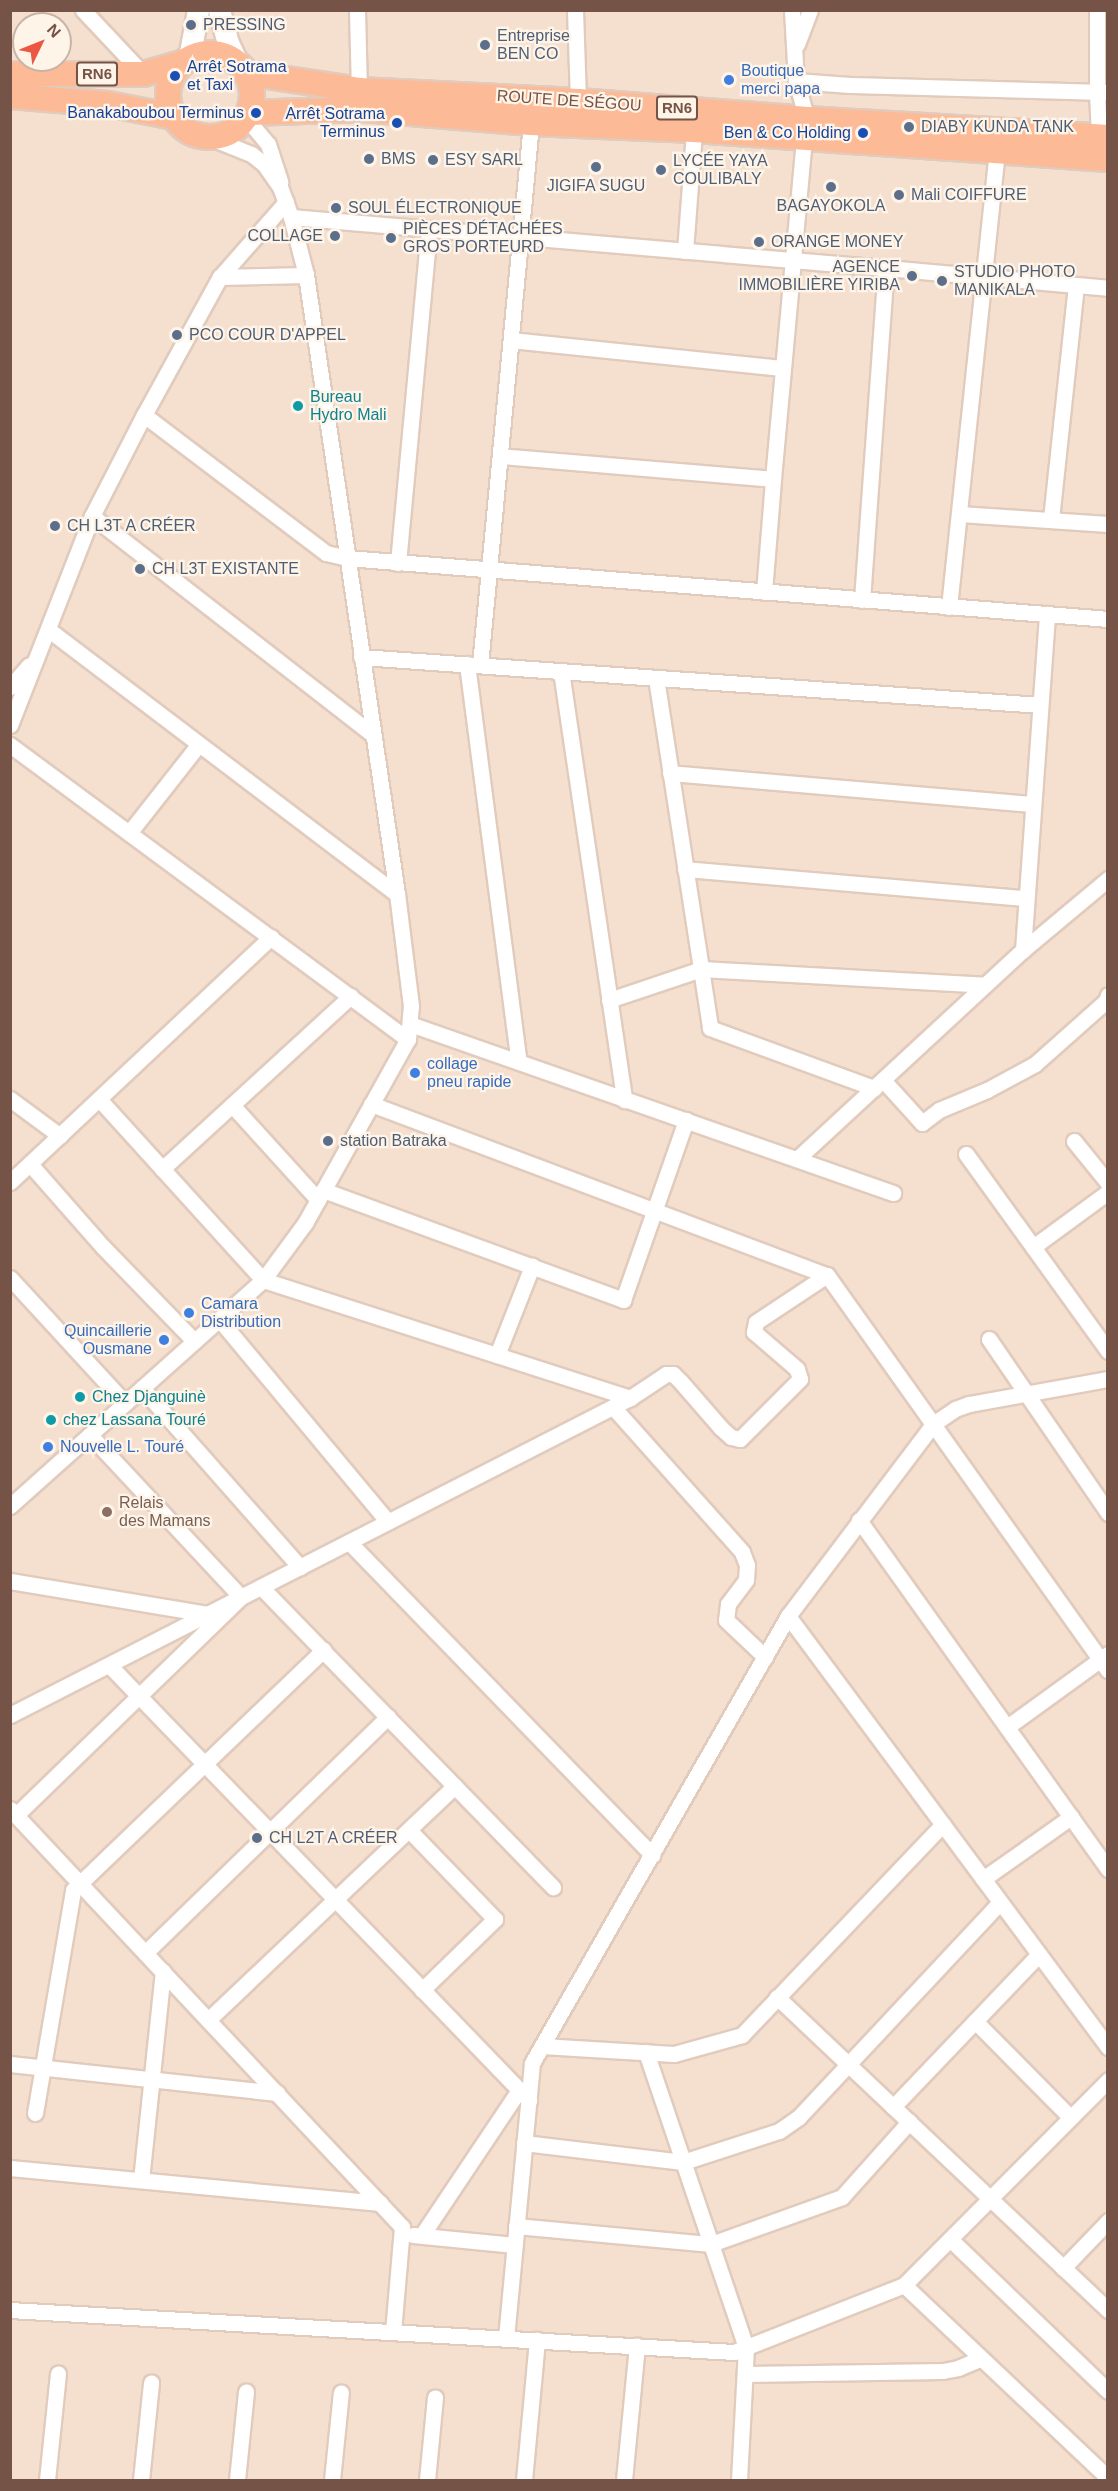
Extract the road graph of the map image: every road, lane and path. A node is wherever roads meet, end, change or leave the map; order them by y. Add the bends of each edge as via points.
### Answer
1 (83, 10) edge
2 (198, 10) edge
3 (219, 10) edge
4 (357, 10) edge
5 (575, 10) edge
6 (792, 10) edge
7 (810, 10) edge
8 (1097, 10) edge
9 (794, 50) junction
10 (185, 61) junction
11 (242, 68) junction
12 (10, 74) edge
13 (143, 74) junction
14 (796, 81) junction
15 (359, 90) junction
16 (1102, 92) edge
17 (10, 96) edge
18 (578, 101) junction
19 (248, 116) junction
20 (174, 117) junction
21 (531, 123) junction
22 (805, 129) junction
23 (694, 130) junction
24 (1103, 137) edge
25 (211, 138) junction
26 (996, 150) junction
27 (1107, 159) edge
28 (283, 195) junction
29 (291, 217) junction
30 (429, 229) junction
31 (520, 236) junction
32 (686, 251) junction
33 (792, 261) junction
34 (886, 268) junction
35 (306, 275) junction
36 (981, 277) junction
37 (220, 278) junction
38 (1076, 285) junction
39 (1107, 288) edge
40 (511, 340) junction
41 (782, 368) junction
42 (144, 415) junction
43 (500, 456) junction
44 (773, 478) junction
45 (960, 514) junction
46 (92, 516) junction
47 (1051, 519) junction
48 (1107, 524) edge
49 (347, 558) junction
50 (398, 562) junction
51 (489, 570) junction
52 (765, 592) junction
53 (862, 600) junction
54 (949, 607) junction
55 (1047, 614) junction
56 (1107, 619) edge
57 (49, 630) junction
58 (37, 656) junction
59 (361, 657) junction
60 (473, 665) junction
61 (561, 671) junction
62 (656, 678) junction
63 (10, 687) edge
64 (1040, 705) junction
65 (10, 725) edge
66 (372, 734) junction
67 (199, 744) junction
68 (10, 745) edge
69 (670, 773) junction
70 (1033, 804) junction
71 (129, 832) junction
72 (685, 869) junction
73 (1107, 879) edge
74 (397, 894) junction
75 (1026, 898) junction
76 (271, 938) junction
77 (1023, 950) junction
78 (701, 969) junction
79 (985, 985) junction
80 (1107, 995) edge
81 (351, 996) junction
82 (609, 1000) junction
83 (409, 1031) junction
84 (519, 1062) junction
85 (878, 1084) junction
86 (10, 1099) edge
87 (99, 1099) junction
88 (624, 1100) junction
89 (371, 1104) junction
90 (232, 1105) junction
91 (686, 1120) junction
92 (60, 1136) junction
93 (1074, 1141) dead end
94 (966, 1154) dead end
95 (797, 1159) junction
96 (30, 1164) junction
97 (162, 1168) junction
98 (10, 1182) edge
99 (1107, 1183) edge
100 (1107, 1192) edge
101 (893, 1193) dead end
102 (321, 1195) junction
103 (654, 1210) junction
104 (1033, 1247) junction
105 (532, 1266) junction
106 (827, 1275) junction
107 (263, 1280) junction
108 (12, 1285) edge
109 (219, 1319) junction
110 (989, 1339) dead end
111 (194, 1341) junction
112 (1107, 1351) edge
113 (497, 1355) junction
114 (1107, 1380) edge
115 (142, 1388) junction
116 (1023, 1393) junction
117 (630, 1398) junction
118 (125, 1403) junction
119 (613, 1407) junction
120 (933, 1424) junction
121 (90, 1435) junction
122 (10, 1506) edge
123 (1107, 1513) edge
124 (860, 1520) junction
125 (388, 1522) junction
126 (349, 1542) junction
127 (300, 1567) junction
128 (10, 1581) edge
129 (261, 1587) junction
130 (241, 1597) junction
131 (207, 1614) junction
132 (788, 1616) junction
133 (322, 1650) junction
134 (765, 1657) junction
135 (1105, 1661) edge
136 (109, 1665) junction
137 (139, 1696) junction
138 (10, 1715) edge
139 (388, 1717) junction
140 (1007, 1727) junction
141 (204, 1764) junction
142 (455, 1786) junction
143 (13, 1812) edge
144 (1071, 1817) junction
145 (943, 1824) junction
146 (409, 1830) junction
147 (270, 1832) junction
148 (652, 1855) junction
149 (1107, 1869) edge
150 (984, 1879) junction
151 (81, 1883) junction
152 (553, 1887) dead end
153 (335, 1900) junction
154 (1000, 1902) junction
155 (146, 1953) junction
156 (1039, 1954) junction
157 (163, 1971) junction
158 (422, 1990) junction
159 (777, 1997) junction
160 (208, 2020) junction
161 (975, 2021) junction
162 (542, 2046) junction
163 (1107, 2047) edge
164 (646, 2052) junction
165 (10, 2064) edge
166 (848, 2064) junction
167 (43, 2068) junction
168 (152, 2079) junction
169 (1107, 2080) edge
170 (277, 2093) junction
171 (524, 2095) junction
172 (893, 2107) junction
173 (35, 2113) dead end
174 (1070, 2117) junction
175 (909, 2122) junction
176 (524, 2143) junction
177 (683, 2162) junction
178 (10, 2168) edge
179 (141, 2180) junction
180 (990, 2199) junction
181 (380, 2204) junction
182 (1107, 2221) edge
183 (516, 2226) junction
184 (402, 2233) junction
185 (422, 2235) junction
186 (950, 2239) junction
187 (711, 2244) junction
188 (515, 2245) junction
189 (1063, 2268) junction
190 (904, 2285) junction
191 (10, 2310) edge
192 (1107, 2310) edge
193 (393, 2332) junction
194 (506, 2338) junction
195 (537, 2340) junction
196 (637, 2346) junction
197 (746, 2347) junction
198 (981, 2358) junction
199 (58, 2374) dead end
200 (745, 2374) junction
201 (151, 2383) dead end
202 (246, 2391) dead end
203 (1107, 2391) edge
204 (341, 2392) dead end
205 (435, 2397) dead end
206 (1107, 2478) edge
207 (47, 2481) edge
208 (141, 2481) edge
209 (237, 2481) edge
210 (332, 2481) edge
211 (427, 2481) edge
212 (524, 2481) edge
213 (624, 2481) edge
214 (739, 2481) edge

1 - 13 street
2 - 10 main road
3 - 11 main road via 228,43
4 - 15 street
5 - 18 street
6 - 9 street
7 - 9 street
8 - 16 street
9 - 14 street
10 - 11 highway, ROUTE DE SÉGOU / RN6 via 205,53 222,54
10 - 13 highway, ROUTE DE SÉGOU / RN6
10 - 20 highway via 168,89
11 - 15 highway, ROUTE DE SÉGOU / RN6
11 - 19 highway via 252,86
12 - 13 highway, ROUTE DE SÉGOU / RN6
14 - 16 street
14 - 22 street
15 - 18 highway, ROUTE DE SÉGOU / RN6
16 - 24 street
17 - 20 highway, RN6 via 108,104
18 - 22 highway, ROUTE DE SÉGOU / RN6
19 - 21 highway, ROUTE DE SÉGOU / RN6 via 361,108
19 - 25 highway via 237,128
19 - 28 street via 268,144
20 - 25 highway, RN6 via 190,132
21 - 23 highway, ROUTE DE SÉGOU / RN6
21 - 31 street
22 - 23 highway, ROUTE DE SÉGOU / RN6
22 - 24 highway, ROUTE DE SÉGOU / RN6
22 - 26 highway, ROUTE DE SÉGOU / RN6
22 - 33 street
23 - 32 street
25 - 28 street via 251,154 264,164
26 - 27 highway, ROUTE DE SÉGOU / RN6
26 - 36 street
28 - 29 street
28 - 37 street
29 - 30 street
29 - 35 street
30 - 31 street
30 - 50 street
31 - 32 street
31 - 40 street
32 - 33 street
33 - 34 street
33 - 41 street
34 - 36 street
34 - 53 street
35 - 37 street
35 - 49 street
36 - 38 street
36 - 45 street
37 - 42 street
38 - 39 street
38 - 47 street
40 - 41 street
40 - 43 street
41 - 44 street
42 - 46 street
42 - 49 street via 326,553
43 - 44 street
43 - 51 street
44 - 52 street
45 - 47 street
45 - 54 street
46 - 57 street
46 - 66 street
47 - 48 street
49 - 50 street
49 - 59 street
50 - 51 street
51 - 52 street
51 - 60 street
52 - 53 street
53 - 54 street
54 - 55 street
55 - 56 street
55 - 64 street
57 - 58 street
57 - 67 street
58 - 63 street
58 - 65 street
59 - 60 street
59 - 66 street
60 - 61 street
60 - 84 street
61 - 62 street
61 - 82 street
62 - 64 street
62 - 69 street
64 - 70 street
66 - 74 street
67 - 71 street
67 - 74 street
68 - 71 street
69 - 70 street
69 - 72 street
70 - 75 street
71 - 76 street
72 - 75 street
72 - 78 street
73 - 77 street
74 - 83 street via 411,1006
75 - 77 street
76 - 81 street
76 - 87 street
77 - 79 street
78 - 79 street
78 - 82 street
78 - 85 street via 710,1028
79 - 85 street
80 - 85 street via 1106,1001 1035,1064 939,1110 922,1123
81 - 83 street
81 - 90 street
82 - 88 street
83 - 84 street
83 - 89 street
84 - 88 street
85 - 95 street
86 - 92 street
87 - 92 street
87 - 97 street
88 - 91 street
89 - 102 street
89 - 103 street
90 - 97 street
90 - 102 street
91 - 95 street
91 - 103 street
92 - 96 street
93 - 99 street
94 - 104 street
95 - 101 street
96 - 98 street
96 - 111 street
97 - 107 street
100 - 104 street
102 - 105 street
102 - 107 street
103 - 105 street via 623,1300
103 - 106 street
104 - 112 street
105 - 113 street
106 - 117 street via 756,1322 754,1332 797,1369 800,1379 740,1439 721,1428 673,1374 666,1374
106 - 120 street
107 - 109 street
107 - 113 street
108 - 118 street
109 - 111 street
109 - 125 street
110 - 116 street
111 - 115 street
113 - 117 street
114 - 116 street
115 - 118 street
115 - 127 street
116 - 120 street via 969,1404
116 - 123 street
117 - 119 street
118 - 121 street
119 - 125 street
119 - 134 street via 742,1552 747,1565 746,1580 728,1604 726,1620
120 - 124 street
120 - 135 street
121 - 122 street
121 - 130 street
124 - 132 street
124 - 140 street
125 - 126 street
126 - 127 street
126 - 148 street
127 - 129 street
128 - 131 street
129 - 130 street
129 - 133 street
130 - 131 street
130 - 137 street
131 - 136 street
132 - 134 street
132 - 145 street
133 - 139 street
133 - 141 street
134 - 148 street
135 - 140 street
136 - 137 street
136 - 138 street
137 - 141 street
137 - 143 street
139 - 142 street
139 - 147 street
140 - 144 street
141 - 147 street
141 - 151 street
142 - 146 street
142 - 152 street
143 - 151 street
144 - 149 street
144 - 150 street
145 - 150 street
145 - 159 street
146 - 153 street
146 - 158 street via 495,1919
147 - 153 street
147 - 155 street
148 - 162 street
150 - 154 street
151 - 155 street
151 - 167 street via 73,1890
153 - 158 street
153 - 160 street
154 - 156 street
154 - 166 street
155 - 157 street
156 - 161 street
156 - 163 street
157 - 160 street
157 - 168 street
158 - 171 street
159 - 164 street via 742,2035 675,2054
159 - 166 street
160 - 170 street
161 - 172 street
161 - 174 street
162 - 164 street
162 - 171 street via 532,2063
164 - 177 street
165 - 167 street
166 - 172 street
166 - 177 street via 799,2117 779,2131
167 - 168 street
167 - 173 street
168 - 170 street
168 - 179 street
169 - 174 street
170 - 181 street
171 - 176 street
171 - 185 street
172 - 175 street
174 - 180 street
175 - 180 street
175 - 187 street via 842,2197
176 - 177 street
176 - 183 street
177 - 187 street
178 - 179 street
179 - 181 street
180 - 186 street
180 - 189 street
181 - 184 street via 402,2227
182 - 189 street
183 - 187 street
183 - 188 street
184 - 185 street
184 - 193 street
185 - 188 street
186 - 190 street
186 - 203 street
187 - 197 street
188 - 194 street
189 - 192 street
190 - 197 street
190 - 198 street
191 - 193 street
193 - 194 street
194 - 195 street
195 - 196 street
195 - 212 street
196 - 197 street via 734,2352
196 - 213 street
197 - 200 street
198 - 200 street via 943,2371
198 - 206 street
199 - 207 street
200 - 214 street
201 - 208 street
202 - 209 street
204 - 210 street
205 - 211 street

